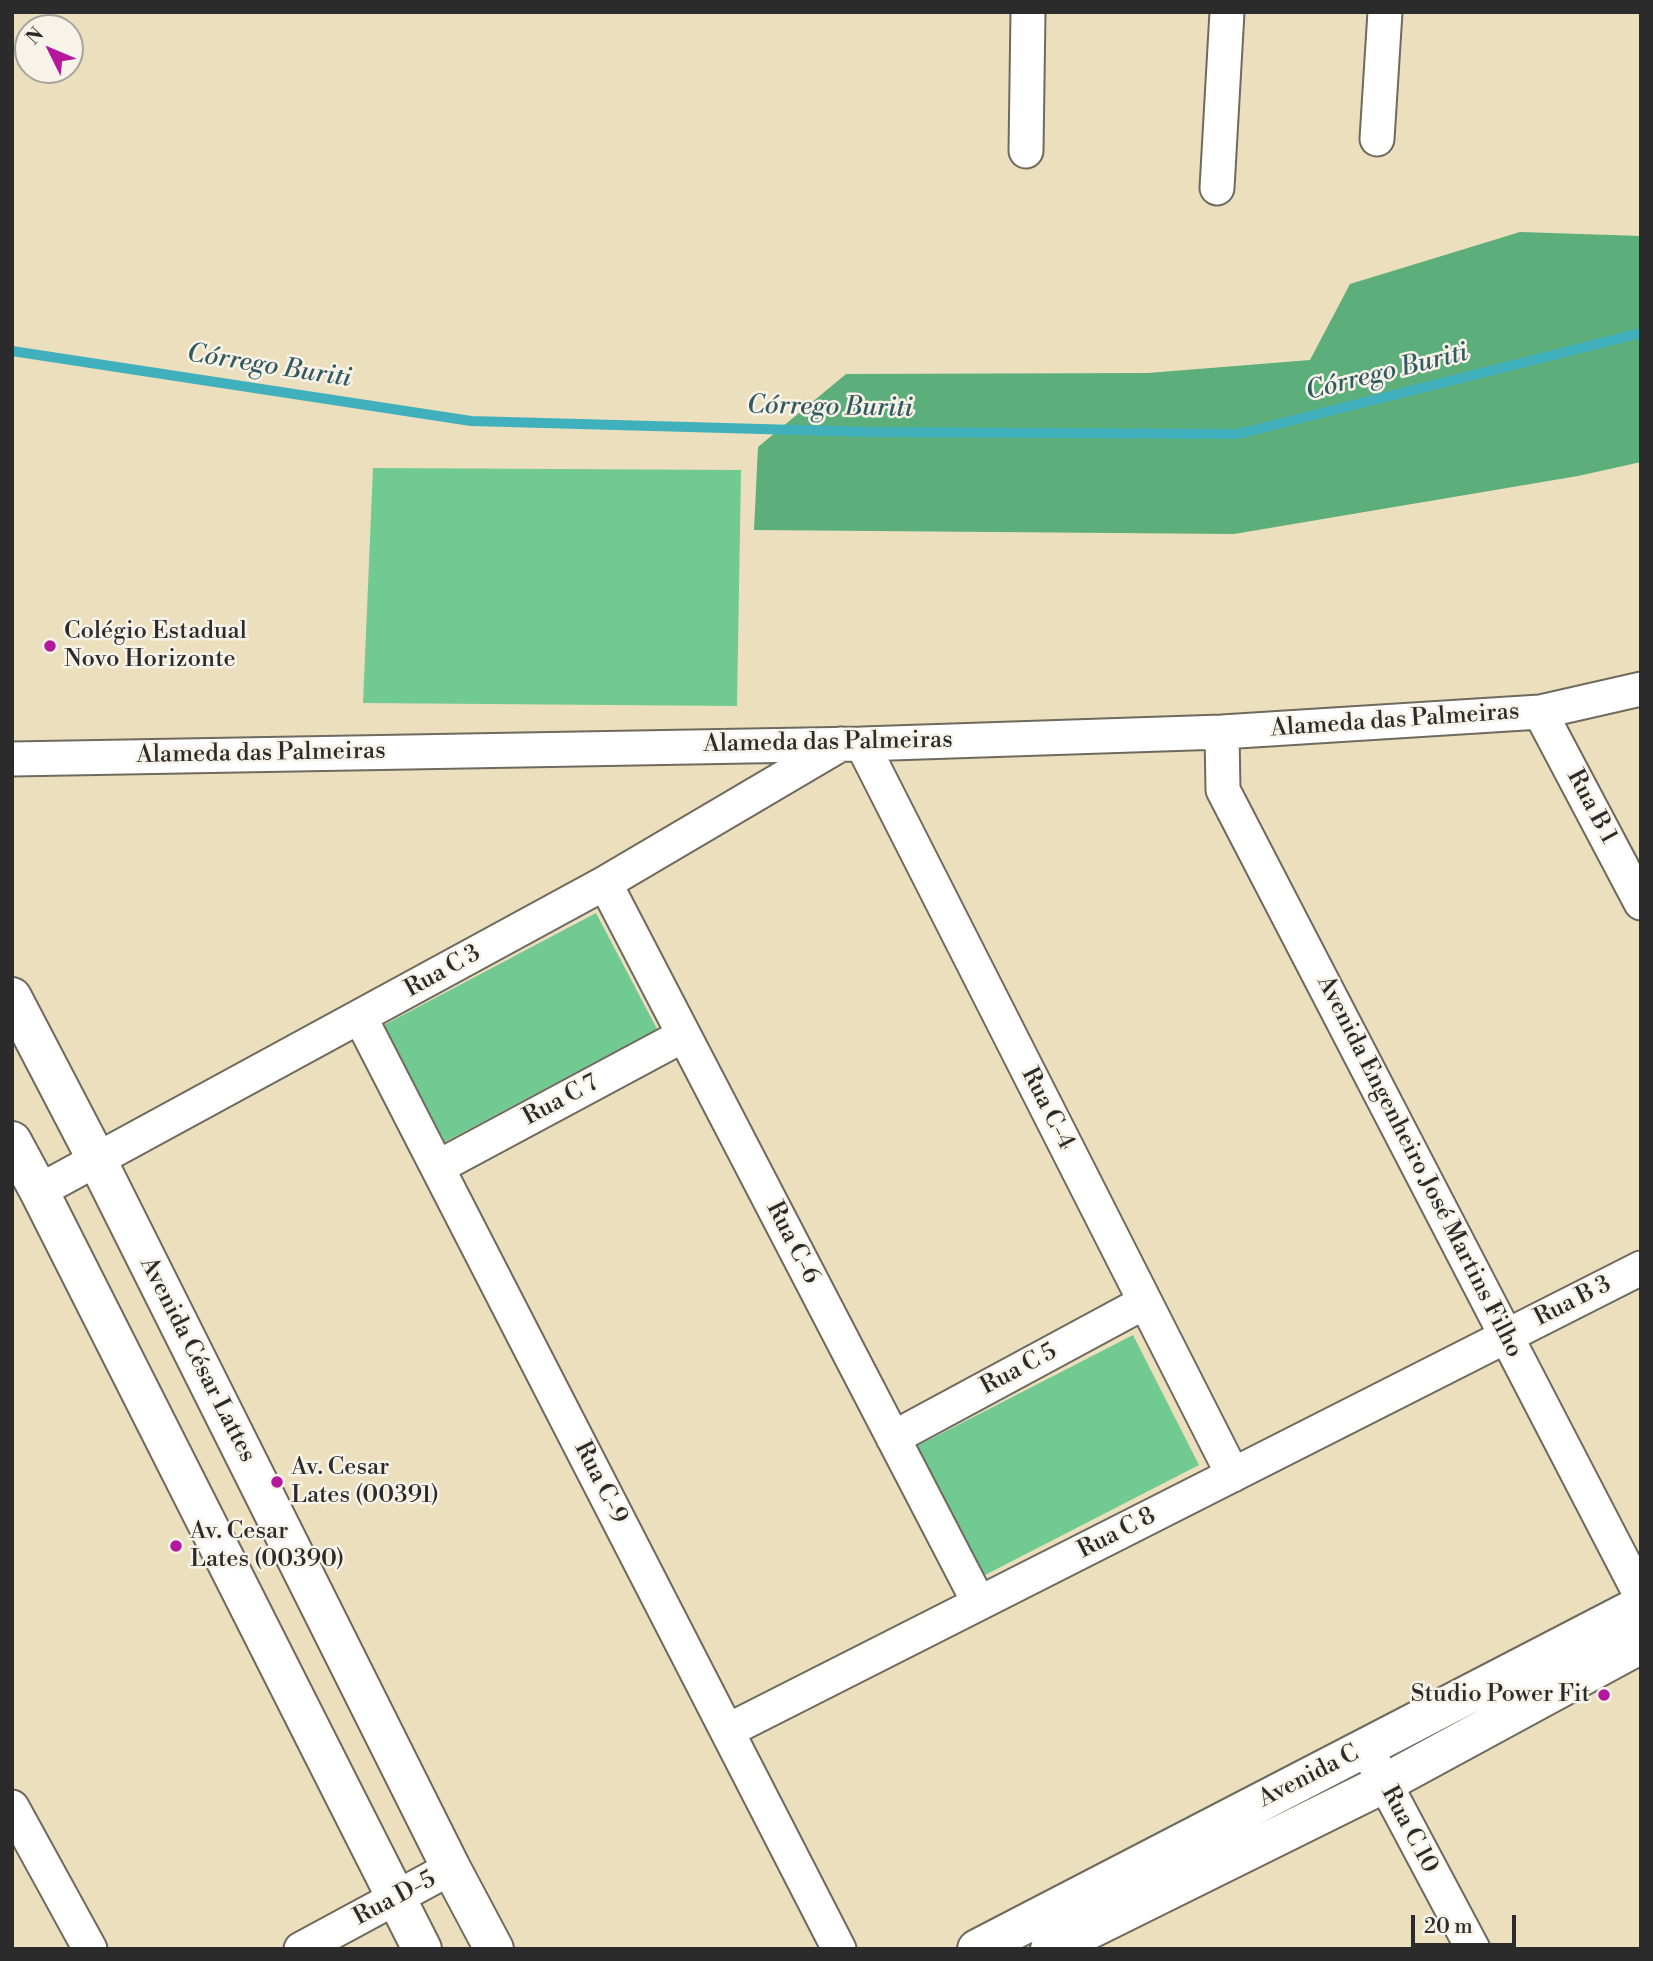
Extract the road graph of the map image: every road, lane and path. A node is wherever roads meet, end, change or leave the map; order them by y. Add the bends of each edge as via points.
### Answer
1 (1028, 12) edge
2 (1227, 12) edge
3 (1385, 12) edge
4 (1377, 139) dead end
5 (1026, 150) dead end
6 (1217, 188) dead end
7 (1641, 689) edge
8 (1540, 712) junction
9 (1222, 732) junction
10 (852, 744) junction
11 (12, 759) edge
12 (605, 883) junction
13 (1641, 903) edge
14 (12, 997) edge
15 (360, 1017) junction
16 (684, 1035) junction
17 (12, 1141) edge
18 (97, 1160) junction
19 (438, 1167) junction
20 (39, 1191) junction
21 (1641, 1268) edge
22 (1145, 1302) junction
23 (1506, 1336) junction
24 (893, 1438) junction
25 (1233, 1475) junction
26 (1641, 1596) edge
27 (979, 1603) junction
28 (1641, 1605) edge
29 (1641, 1644) edge
30 (727, 1731) junction
31 (1366, 1748) junction
32 (1385, 1783) junction
33 (12, 1807) edge
34 (451, 1868) junction
35 (397, 1898) junction
36 (90, 1949) edge
37 (301, 1949) edge
38 (422, 1949) edge
39 (494, 1949) edge
40 (839, 1949) edge
41 (977, 1949) edge
42 (1050, 1949) edge
43 (1472, 1949) edge

1 - 5 street
2 - 6 street
3 - 4 street
7 - 8 street, Alameda das Palmeiras
8 - 9 street, Alameda das Palmeiras
8 - 13 street, Rua B 1
9 - 10 street, Alameda das Palmeiras
9 - 23 street, Avenida Engenheiro José Martins Filho via 1223,790
10 - 11 street, Alameda das Palmeiras
10 - 12 street, Rua C 3
10 - 22 street, Rua C-4
12 - 15 street, Rua C 3
12 - 16 street, Rua C-6
14 - 18 main road, Avenida César Lattes
15 - 18 street, Rua C 3
15 - 19 street, Rua C-9
16 - 19 street, Rua C 7
16 - 24 street, Rua C-6
17 - 20 main road
18 - 20 street, Rua C 3
18 - 34 main road, Avenida César Lattes
19 - 30 street, Rua C-9
20 - 35 main road
21 - 23 street, Rua B 3
22 - 24 street, Rua C 5
22 - 25 street, Rua C-4
23 - 25 street, Rua C 8
23 - 26 street, Avenida Engenheiro José Martins Filho
24 - 27 street, Rua C-6
25 - 27 street, Rua C 8
27 - 30 street, Rua C 8
28 - 31 main road, Avenida C
29 - 32 main road, Avenida C
30 - 40 street, Rua C-9
31 - 32 street, Rua C 10
31 - 41 main road, Avenida C
32 - 42 main road, Avenida C
32 - 43 street, Rua C 10
33 - 36 street
34 - 35 street, Rua D-5
34 - 39 main road, Avenida César Lattes
35 - 37 street, Rua D-5
35 - 38 main road

